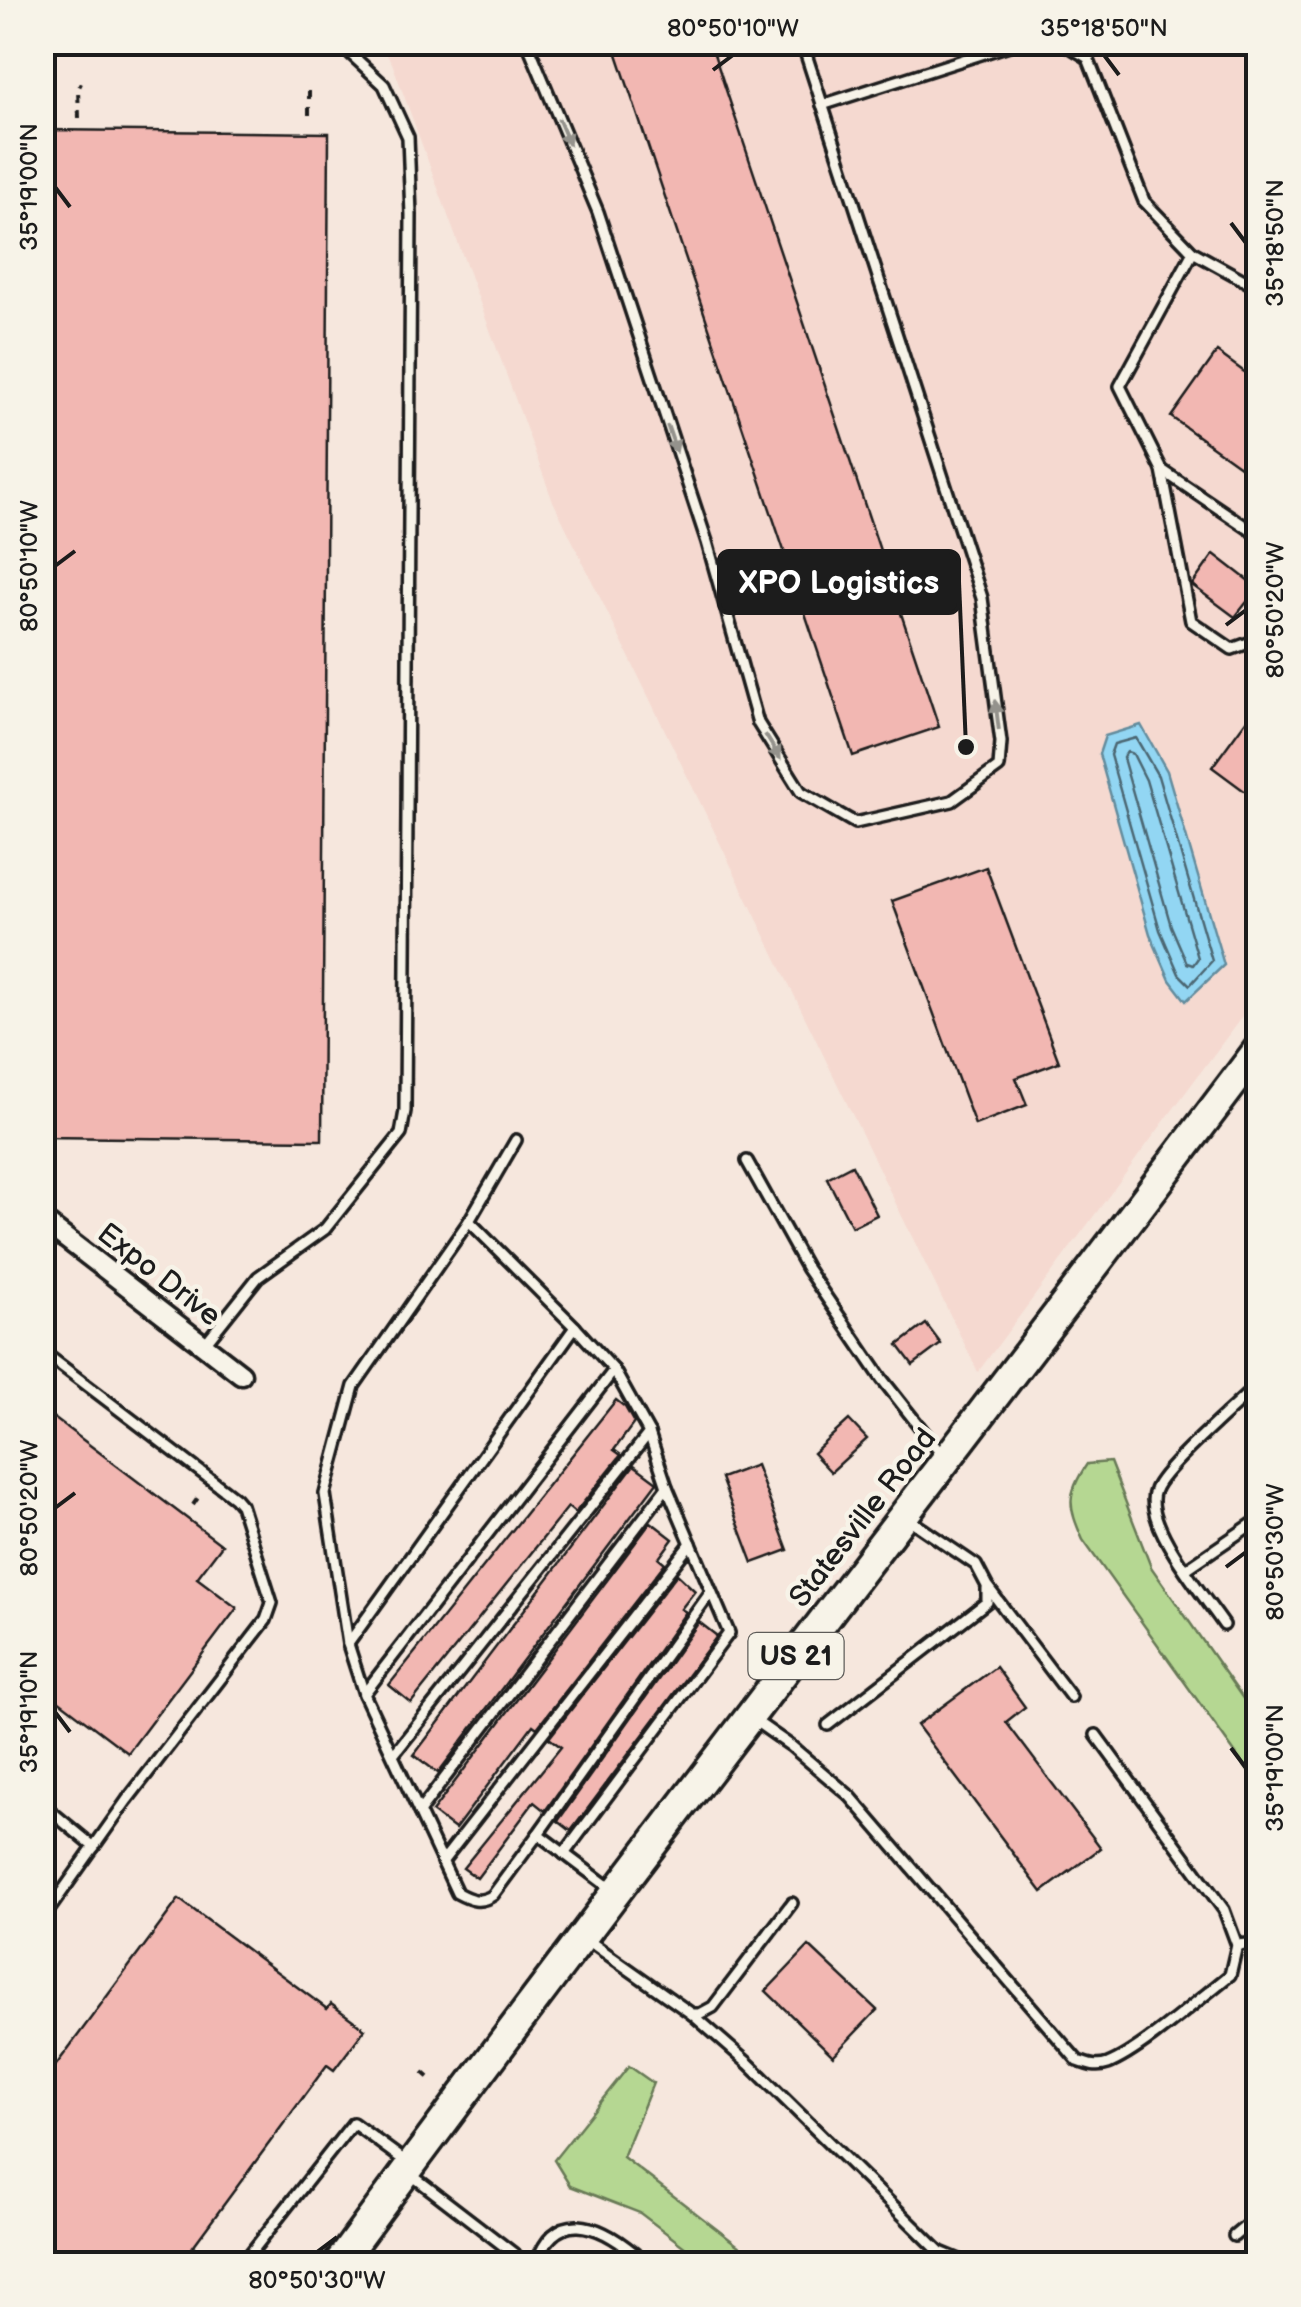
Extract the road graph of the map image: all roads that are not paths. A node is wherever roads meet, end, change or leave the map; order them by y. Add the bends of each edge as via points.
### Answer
1 (338, 42) edge
2 (527, 42) edge
3 (802, 42) edge
4 (1019, 42) edge
5 (1062, 42) edge
6 (822, 105) junction
7 (1193, 252) junction
8 (1258, 288) edge
9 (1162, 470) junction
10 (1258, 535) edge
11 (1258, 632) edge
12 (1258, 1050) edge
13 (516, 1140) dead end
14 (747, 1161) dead end
15 (42, 1220) edge
16 (469, 1222) junction
17 (575, 1327) junction
18 (204, 1345) junction
19 (42, 1352) edge
20 (614, 1370) junction
21 (241, 1374) dead end
22 (1258, 1384) edge
23 (649, 1433) junction
24 (947, 1462) junction
25 (667, 1487) junction
26 (905, 1516) junction
27 (1258, 1520) edge
28 (691, 1543) junction
29 (1186, 1570) junction
30 (987, 1586) junction
31 (710, 1593) junction
32 (1224, 1625) dead end
33 (348, 1644) junction
34 (364, 1694) junction
35 (1071, 1697) dead end
36 (749, 1716) junction
37 (828, 1725) dead end
38 (1096, 1735) dead end
39 (394, 1754) junction
40 (42, 1804) edge
41 (419, 1812) junction
42 (538, 1834) junction
43 (94, 1848) junction
44 (564, 1854) junction
45 (442, 1862) junction
46 (617, 1893) junction
47 (792, 1903) dead end
48 (42, 1920) edge
49 (584, 1937) junction
50 (1258, 1943) edge
51 (1237, 1945) junction
52 (692, 2014) junction
53 (409, 2168) junction
54 (1258, 2216) edge
55 (1234, 2236) dead end
56 (940, 2252) junction
57 (242, 2264) edge
58 (338, 2264) edge
59 (521, 2264) edge
60 (536, 2264) edge
61 (638, 2264) edge
62 (934, 2264) edge
63 (968, 2264) edge

1 - 18 lane via 384,85 408,137 405,1111 401,1134 325,1229 258,1277
2 -> 6 lane via 598,212 707,542 758,723 801,792 854,823 952,802 999,767 1001,742 982,598
3 - 6 lane
4 - 6 lane
5 - 7 lane via 1088,58 1144,201
7 - 8 lane
7 - 9 lane via 1120,386
9 - 10 lane
9 - 11 lane via 1191,621 1232,650
12 - 24 main road, Statesville Road / US 21
13 - 16 lane
14 - 24 lane via 807,1269
15 - 18 street, Expo Drive
16 - 17 lane
16 - 33 lane via 354,1386 325,1494
17 - 20 lane
17 - 33 lane
18 - 21 street, Expo Drive
19 - 43 lane via 236,1498 272,1603 266,1620
20 - 23 lane
20 - 34 lane
22 - 29 lane via 1153,1492 1154,1515
23 - 25 lane
23 - 39 lane
24 - 26 main road, Statesville Road / US 21
25 - 28 lane
25 - 41 lane
26 - 30 lane via 976,1565
26 - 36 main road, Statesville Road / US 21
27 - 29 lane
28 - 31 lane
28 - 45 lane
29 - 32 lane
30 - 35 lane
30 - 37 lane via 988,1602
31 - 42 lane
31 - 44 lane via 729,1633
33 - 34 lane
34 - 39 lane
36 - 46 main road, Statesville Road / US 21
36 - 51 lane via 850,1796 1078,2061 1109,2064 1132,2049 1230,1975
38 - 51 lane via 1224,1910
39 - 41 lane
40 - 43 lane
41 - 45 lane
42 - 44 lane
42 - 45 lane via 484,1901 456,1893
43 - 48 lane
44 - 46 lane
46 - 49 main road, Statesville Road / US 21
47 - 52 lane via 713,2008
49 - 52 lane
49 - 53 main road, Statesville Road / US 21
50 - 51 lane
52 - 56 lane
53 - 57 lane via 353,2122
53 - 58 main road, Statesville Road / US 21
53 - 59 lane
54 - 55 lane
56 - 62 lane
56 - 63 lane
60 - 61 lane via 556,2230 580,2224 615,2236

